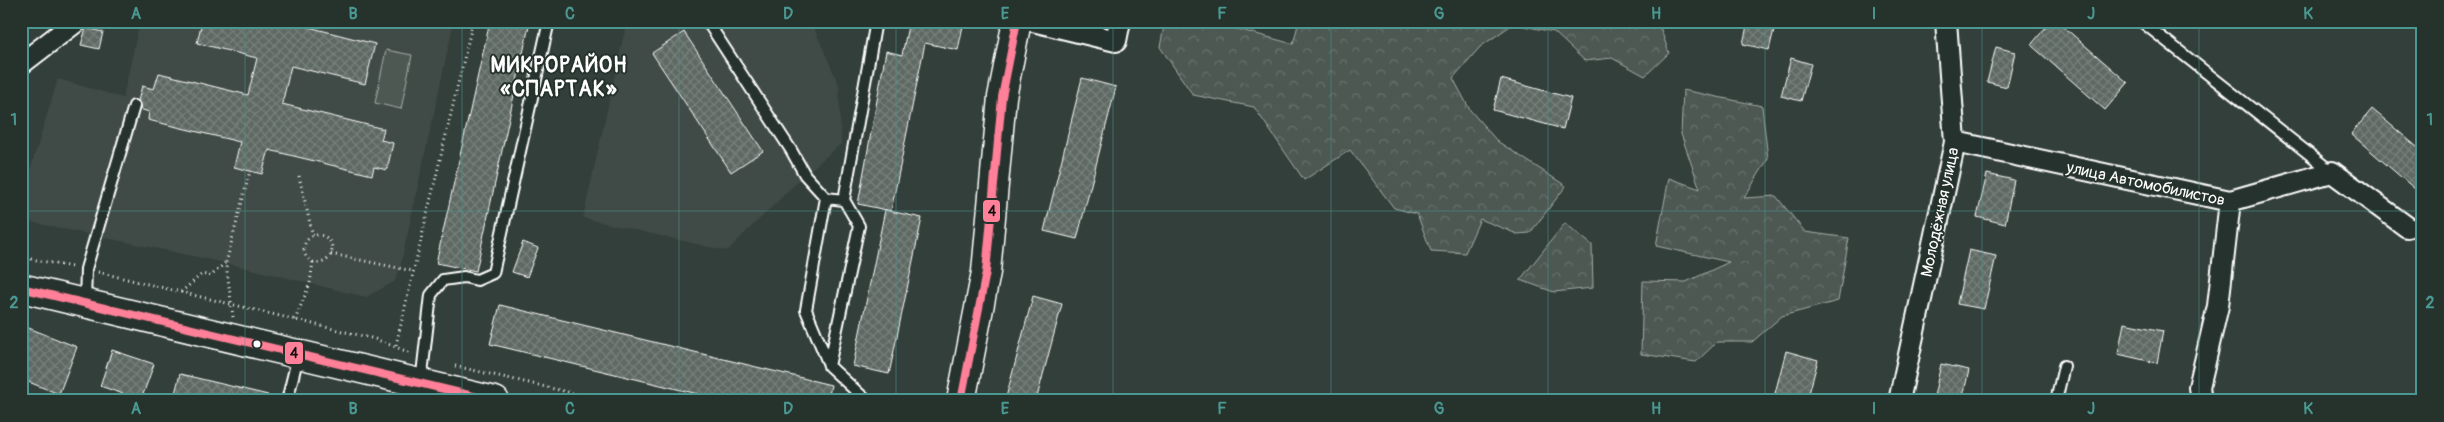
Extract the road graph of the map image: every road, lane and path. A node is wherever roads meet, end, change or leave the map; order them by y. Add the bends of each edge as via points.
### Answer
1 (76, 21) edge
2 (473, 21) edge
3 (549, 21) edge
4 (707, 21) edge
5 (876, 21) edge
6 (1120, 21) edge
7 (1946, 21) edge
8 (2141, 21) edge
9 (1034, 22) edge
10 (21, 64) edge
11 (134, 106) dead end
12 (1955, 142) junction
13 (250, 171) dead end
14 (2332, 172) junction
15 (299, 176) dead end
16 (826, 198) junction
17 (844, 200) junction
18 (2230, 202) junction
19 (2407, 227) dead end
20 (313, 236) junction
21 (331, 254) junction
22 (21, 257) edge
23 (313, 262) junction
24 (226, 263) junction
25 (86, 269) junction
26 (413, 271) junction
27 (21, 288) edge
28 (181, 293) junction
29 (85, 303) junction
30 (231, 305) junction
31 (295, 320) junction
32 (235, 325) dead end
33 (396, 345) junction
34 (299, 355) junction
35 (829, 366) junction
36 (2064, 366) dead end
37 (421, 382) edge
38 (287, 401) edge
39 (495, 401) edge
40 (607, 401) edge
41 (867, 401) edge
42 (961, 401) edge
43 (1899, 401) edge
44 (2056, 401) edge
45 (2201, 401) edge

1 - 10 street
2 - 26 path
3 - 37 lane via 493,273 477,280 464,277 443,280 431,295
4 - 16 lane via 804,175
5 - 17 lane
6 - 9 street via 1116,41
7 - 12 street, Молодёжная улица
8 - 14 lane
9 - 42 main road via 1002,98 986,272
11 - 25 lane
12 - 18 street, улица Автомобилистов
12 - 43 street, Молодёжная улица
13 - 24 path
14 - 18 street, улица Автомобилистов
14 - 19 street
15 - 20 path
16 - 17 lane
16 - 35 lane via 806,310
17 - 35 lane via 859,226
18 - 45 street via 2218,306 2198,387
20 - 21 path via 328,239
20 - 23 path via 304,249
21 - 23 path via 324,261
21 - 26 path
22 - 25 path
23 - 31 path via 310,282
24 - 28 path via 211,276 202,274
24 - 30 path
25 - 28 path
25 - 29 lane
26 - 33 path
27 - 29 main road
28 - 30 path
29 - 34 main road
30 - 31 path
30 - 32 path
31 - 33 path
33 - 37 path
34 - 37 main road
34 - 38 lane
35 - 41 lane
36 - 44 lane
37 - 39 main road
37 - 40 path

